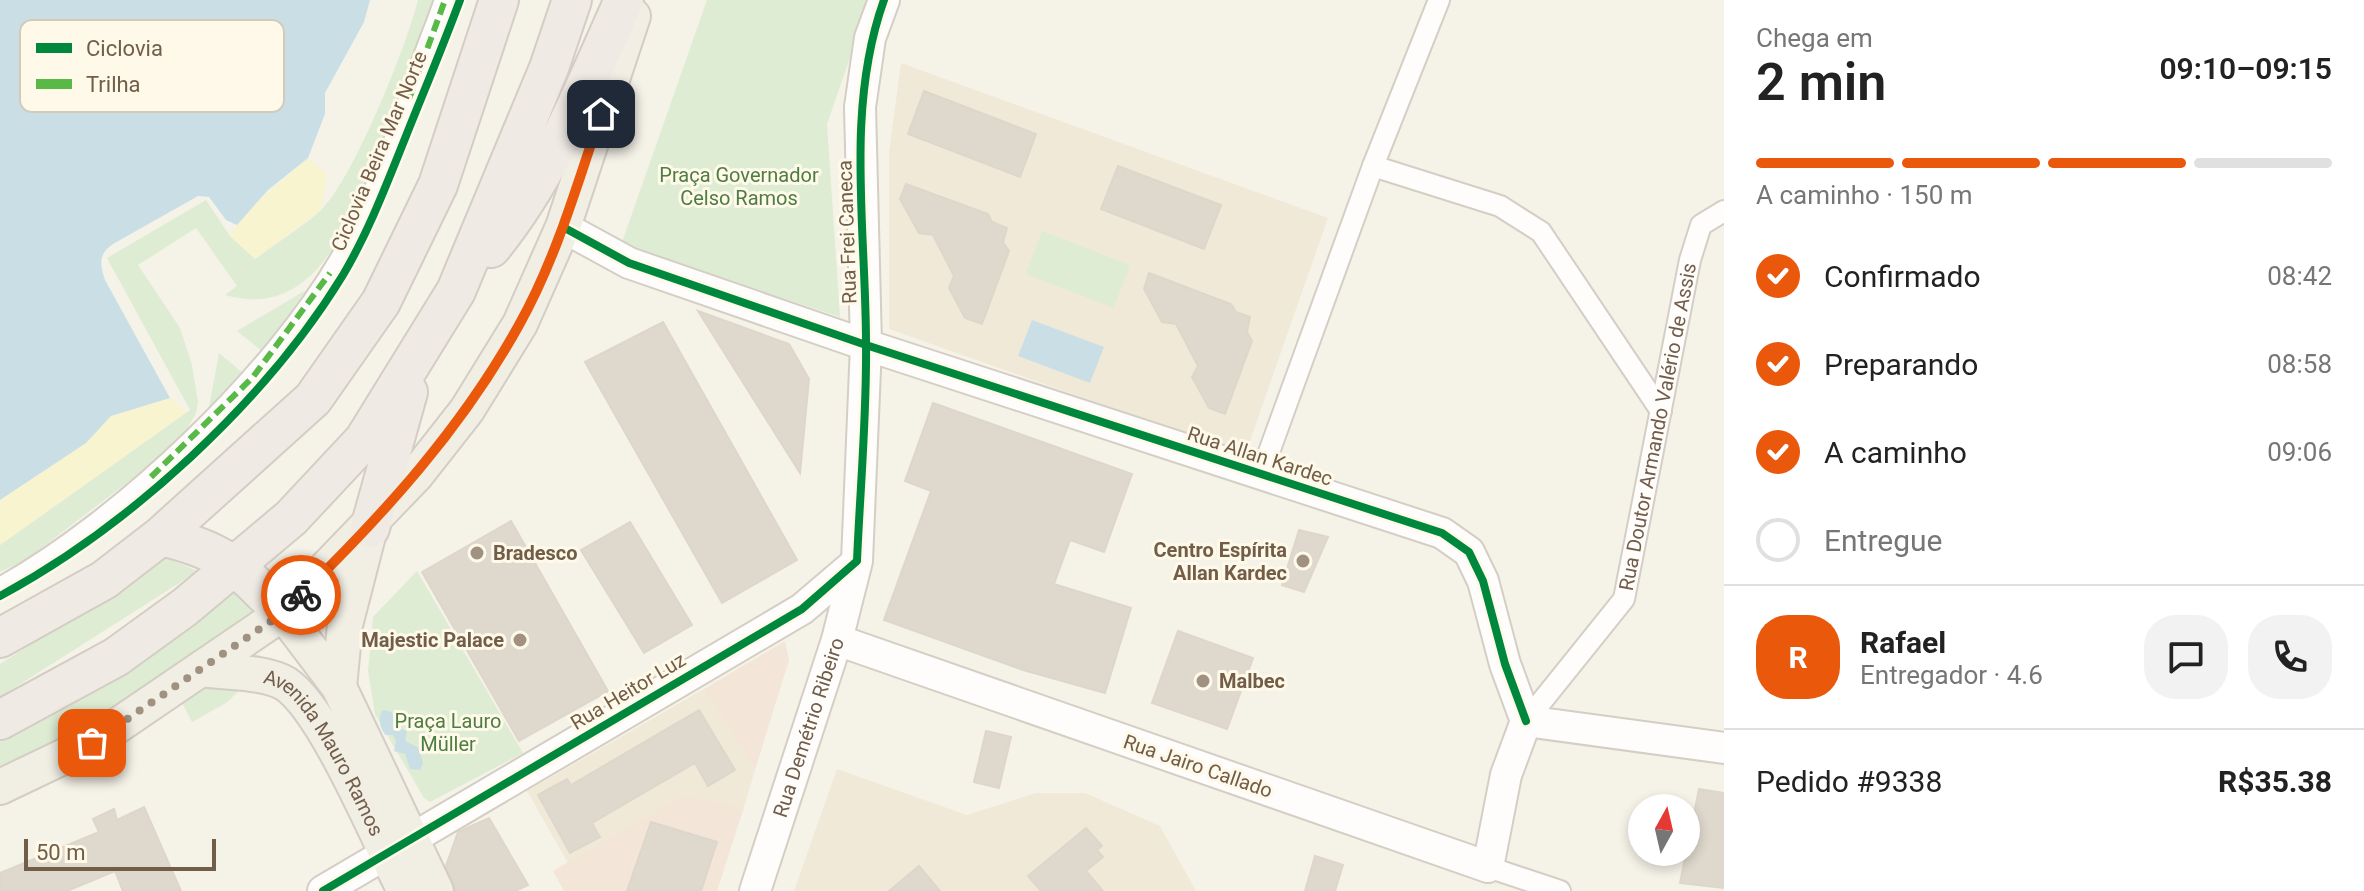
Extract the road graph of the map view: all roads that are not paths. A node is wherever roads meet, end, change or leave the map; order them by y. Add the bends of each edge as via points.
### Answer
1 (445, 0) edge
2 (499, 0) edge
3 (561, 0) edge
4 (572, 0) edge
5 (624, 0) edge
6 (638, 0) edge
7 (884, 0) edge
8 (1439, 0) edge
9 (549, 68) junction
10 (1373, 166) junction
11 (1724, 211) edge
12 (563, 227) junction
13 (456, 291) junction
14 (866, 345) junction
15 (418, 354) junction
16 (1661, 411) junction
17 (1261, 474) junction
18 (370, 528) junction
19 (161, 536) junction
20 (857, 561) junction
21 (237, 566) junction
22 (0, 588) edge
23 (283, 613) junction
24 (0, 638) edge
25 (837, 640) junction
26 (201, 669) junction
27 (339, 687) junction
28 (0, 720) edge
29 (1526, 721) junction
30 (1724, 748) edge
31 (0, 787) edge
32 (398, 848) junction
33 (1488, 867) junction
34 (323, 891) edge
35 (405, 891) edge
36 (436, 891) edge
37 (755, 891) edge
38 (1560, 891) edge

1 - 22 street via 361,220 297,321 253,377 135,491 51,559
2 - 19 highway via 438,185 381,302 313,399
3 - 9 highway
4 - 9 highway
5 - 13 highway via 557,148 517,217
6 - 12 main road
7 - 14 street, Rua Frei Caneca via 870,38 860,107
8 - 10 street
9 - 13 highway
10 - 16 street via 1500,206 1541,232
10 - 17 street
11 - 16 street, Rua Doutor Armando Valério de Assis via 1701,225 1697,237
12 - 14 street via 629,263
12 - 18 main road via 520,324 467,410
13 - 15 highway
14 - 17 street, Rua Allan Kardec
14 - 20 street, Rua Frei Caneca
15 - 18 highway
15 - 21 highway via 364,440
16 - 29 street, Rua Doutor Armando Valério de Assis via 1624,599
17 - 29 street, Rua Allan Kardec via 1442,533 1469,552
18 - 23 main road
18 - 27 main road via 345,625
19 - 21 highway via 203,546
19 - 24 highway via 104,580
20 - 25 street, Rua Demétrio Ribeiro
20 - 32 street, Rua Heitor Luz via 802,609
21 - 23 highway
21 - 28 highway via 116,657
23 - 26 main road
23 - 27 main road, Avenida Mauro Ramos
25 - 33 street, Rua Jairo Callado
25 - 37 street, Rua Demétrio Ribeiro
26 - 31 main road via 92,743
26 - 32 main road, Avenida Mauro Ramos via 285,683 319,721
27 - 32 main road, Avenida Mauro Ramos
29 - 30 street
29 - 33 street via 1506,775
32 - 34 street, Rua Heitor Luz
32 - 35 main road, Avenida Mauro Ramos
32 - 36 main road, Avenida Mauro Ramos
33 - 38 street, Rua Jairo Callado

